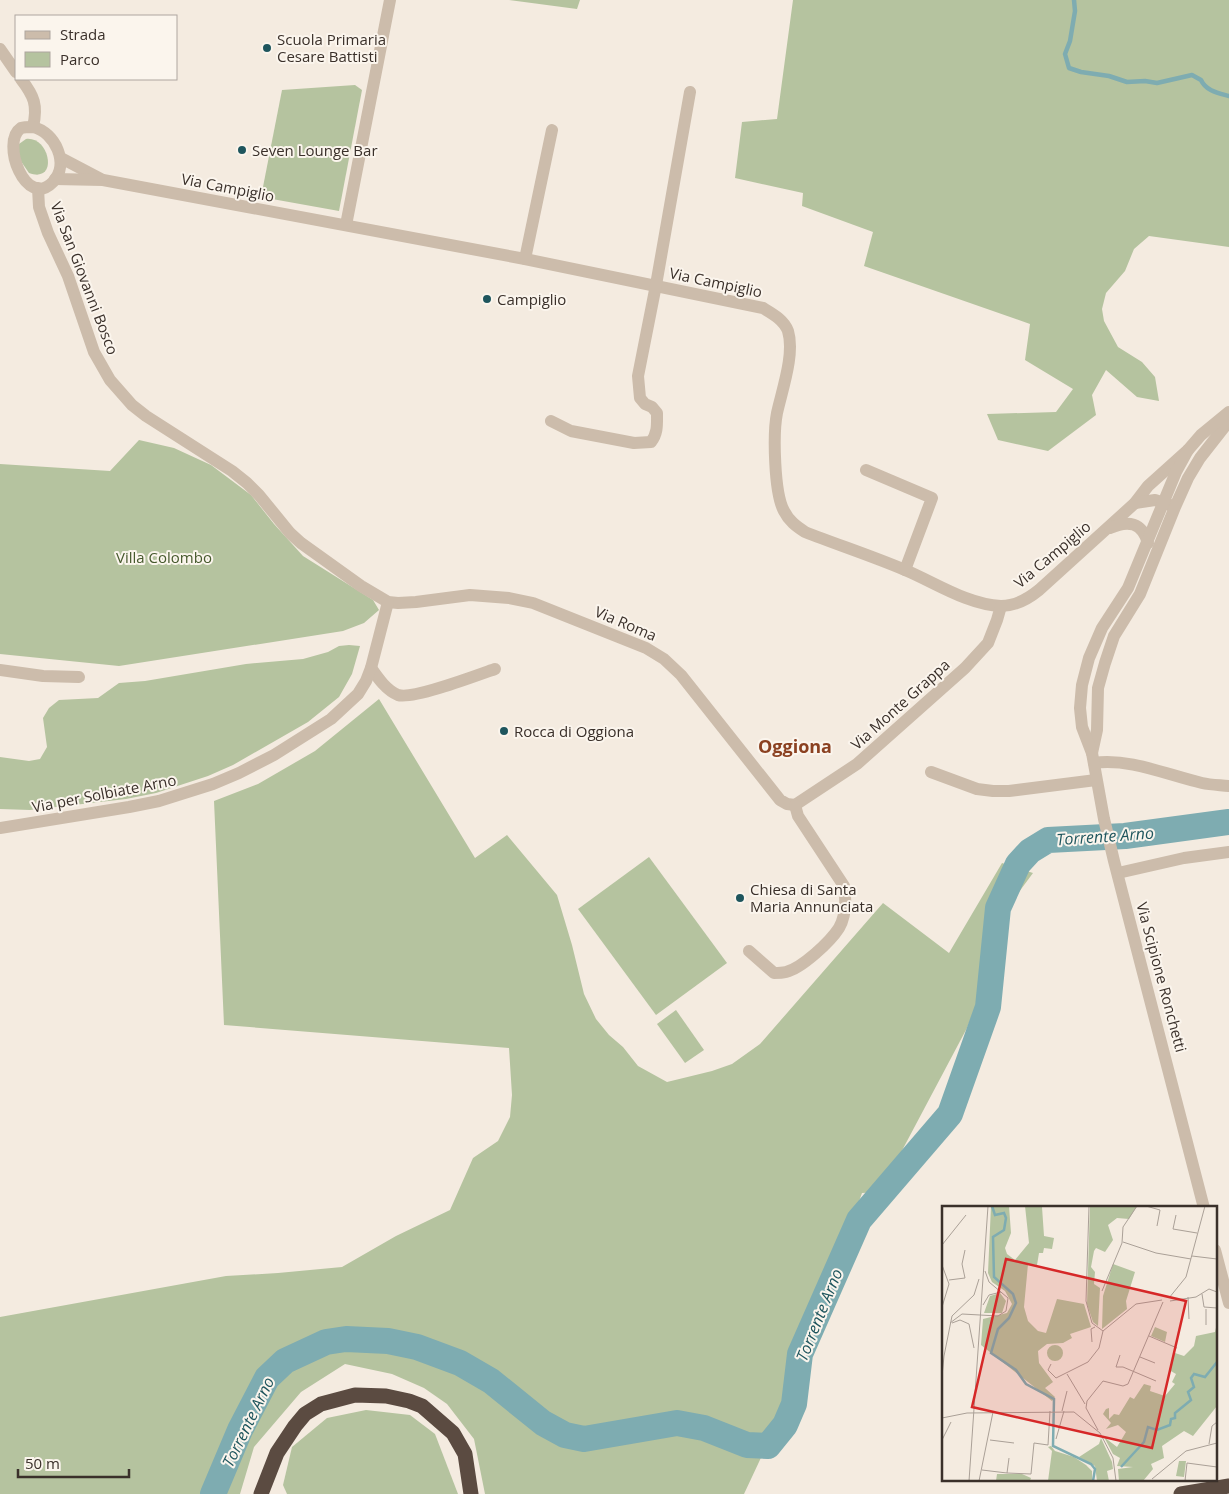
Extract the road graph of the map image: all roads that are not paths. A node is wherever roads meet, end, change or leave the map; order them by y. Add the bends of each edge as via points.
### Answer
1 (390, 0) edge
2 (0, 49) edge
3 (15, 71) edge
4 (22, 80) edge
5 (690, 92) dead end
6 (33, 127) junction
7 (552, 130) dead end
8 (60, 158) junction
9 (55, 179) junction
10 (103, 180) junction
11 (38, 188) junction
12 (346, 225) junction
13 (525, 259) junction
14 (656, 285) junction
15 (1229, 412) edge
16 (1229, 421) edge
17 (551, 422) dead end
18 (1188, 450) junction
19 (866, 470) dead end
20 (1135, 503) junction
21 (1169, 505) junction
22 (1107, 528) junction
23 (1148, 543) junction
24 (905, 570) junction
25 (388, 602) junction
26 (1001, 606) junction
27 (371, 668) junction
28 (495, 669) dead end
29 (0, 670) edge
30 (79, 677) dead end
31 (1093, 758) junction
32 (931, 772) dead end
33 (1096, 780) junction
34 (1229, 786) edge
35 (795, 805) junction
36 (0, 828) edge
37 (1229, 852) edge
38 (1118, 873) junction
39 (749, 951) dead end
40 (1203, 1206) edge
41 (1216, 1254) edge
42 (1229, 1303) edge
43 (269, 1473) junction
44 (1229, 1486) edge
45 (262, 1494) edge
46 (271, 1494) edge
47 (471, 1494) edge
48 (1181, 1494) edge

1 - 12 street
2 - 3 street
4 - 6 street via 35,102
5 - 14 street
6 - 8 street via 45,132
6 - 11 street via 22,128 7,136 5,155 19,180 26,186
7 - 13 street
8 - 9 street via 60,170
8 - 10 street, Via Campiglio
9 - 10 street, Via Campiglio
9 - 11 street via 48,187
10 - 12 street, Via Campiglio
11 - 25 street, Via San Giovanni Bosco via 39,207 68,276 94,352 120,393 158,425 247,483 290,533
12 - 13 street, Via Campiglio
13 - 14 street, Via Campiglio
14 - 17 street via 638,376 640,398 657,413 658,427 651,442 634,443 570,431
14 - 24 street, Via Campiglio via 764,308 777,317 787,329 791,344 775,431 776,483 784,512 805,532
15 - 18 street
16 - 21 street
18 - 20 street, Via Campiglio via 1148,486
18 - 21 street via 1176,472
19 - 24 street via 932,498
20 - 21 street via 1155,500
20 - 22 street, Via Campiglio
21 - 23 street, Via Scipione Ronchetti
21 - 31 street, Via Scipione Ronchetti via 1140,594 1114,636 1105,663 1098,688
22 - 23 street, Via Campiglio via 1126,523 1140,527
22 - 26 street, Via Campiglio via 1027,599
23 - 31 street, Via Scipione Ronchetti via 1128,588 1102,628 1082,685 1082,727
24 - 26 street, Via Campiglio via 974,601
25 - 27 street, Via per Solbiate Arno
25 - 35 street, Via Roma via 470,595 509,598 534,603 646,648 664,658 681,674 780,800
26 - 35 street, Via Monte Grappa via 988,643 966,668 857,764
27 - 28 street via 384,685 399,696 420,694
27 - 36 street, Via per Solbiate Arno via 358,694 331,719 239,773 187,794 159,801
29 - 30 street
31 - 33 street, Via Scipione Ronchetti
31 - 34 street via 1204,784
32 - 33 street via 993,791
33 - 38 street, Via Scipione Ronchetti
35 - 39 street via 798,816 844,886 846,898 839,927 802,965 786,972 774,973
37 - 38 street
38 - 40 street, Via Scipione Ronchetti
41 - 42 street
43 - 45 highway
43 - 46 highway
43 - 47 highway via 277,1453 305,1414 321,1404 355,1395 386,1396 422,1406 452,1433 465,1454
44 - 48 highway

